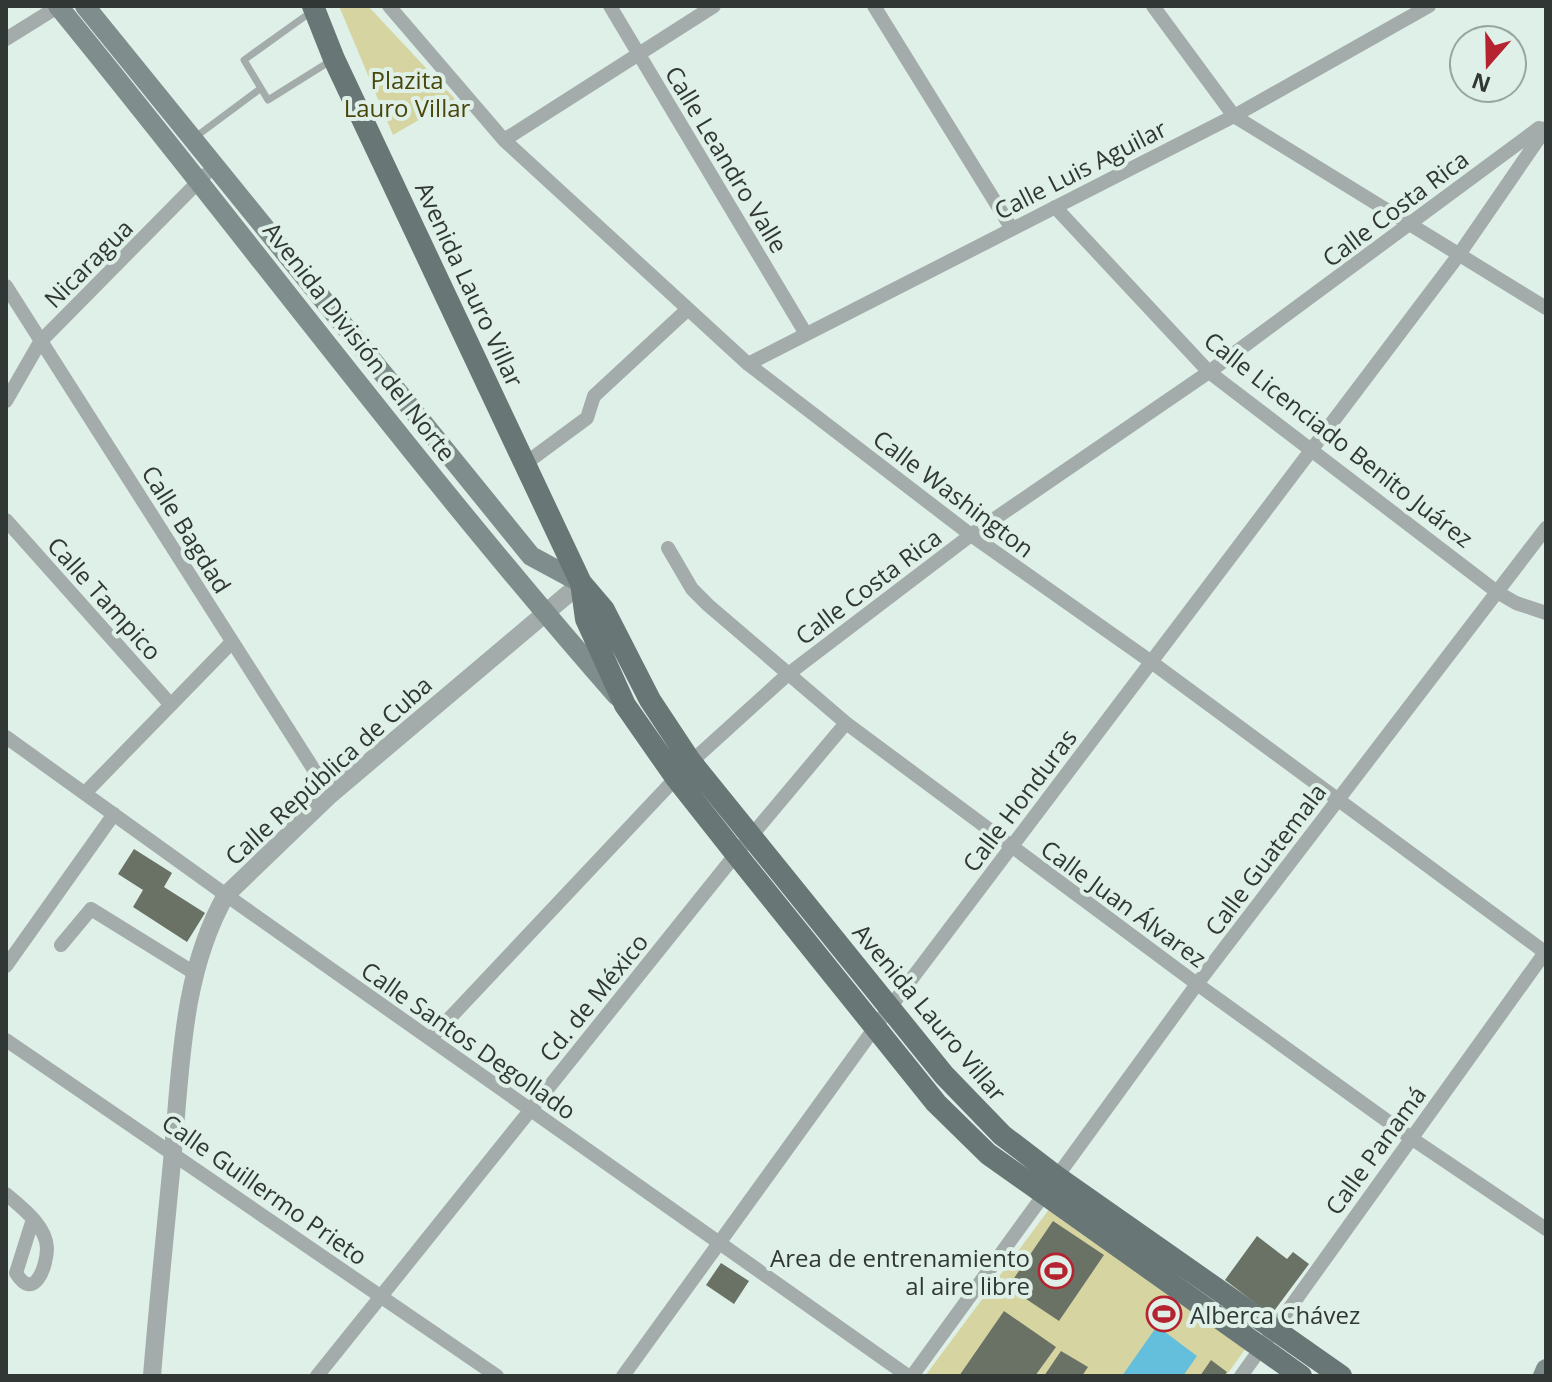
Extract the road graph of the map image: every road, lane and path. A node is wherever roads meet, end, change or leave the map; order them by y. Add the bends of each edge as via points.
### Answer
1 (58, 6) edge
2 (85, 6) edge
3 (389, 6) edge
4 (610, 6) edge
5 (714, 6) edge
6 (874, 6) edge
7 (1153, 6) edge
8 (1429, 6) edge
9 (314, 7) edge
10 (6, 39) edge
11 (638, 53) junction
12 (334, 59) junction
13 (260, 89) junction
14 (1234, 116) junction
15 (1546, 126) edge
16 (193, 139) junction
17 (504, 140) junction
18 (1539, 143) edge
19 (207, 173) junction
20 (1055, 207) junction
21 (1410, 225) junction
22 (1012, 229) junction
23 (1458, 256) junction
24 (6, 286) edge
25 (1546, 308) edge
26 (688, 309) junction
27 (806, 334) junction
28 (40, 342) junction
29 (748, 364) junction
30 (1209, 372) junction
31 (6, 401) edge
32 (428, 428) junction
33 (406, 444) junction
34 (1313, 449) junction
35 (526, 463) junction
36 (6, 520) edge
37 (1546, 528) edge
38 (971, 535) junction
39 (668, 548) dead end
40 (581, 583) junction
41 (1497, 592) junction
42 (545, 611) junction
43 (1546, 613) edge
44 (232, 642) junction
45 (1150, 661) junction
46 (787, 675) junction
47 (171, 705) junction
48 (625, 705) junction
49 (846, 723) junction
50 (6, 737) edge
51 (683, 770) junction
52 (85, 793) junction
53 (330, 795) junction
54 (1337, 801) junction
55 (114, 814) junction
56 (752, 837) junction
57 (1012, 847) junction
58 (736, 854) junction
59 (226, 895) junction
60 (61, 945) dead end
61 (1546, 952) edge
62 (6, 966) edge
63 (196, 974) junction
64 (1197, 984) junction
65 (883, 1018) junction
66 (430, 1039) junction
67 (6, 1040) edge
68 (530, 1110) junction
69 (1411, 1138) junction
70 (173, 1152) junction
71 (1050, 1186) junction
72 (6, 1194) edge
73 (33, 1219) dead end
74 (1546, 1229) edge
75 (717, 1243) junction
76 (381, 1296) junction
77 (1275, 1330) junction
78 (1261, 1348) junction
79 (1546, 1369) edge
80 (152, 1376) edge
81 (317, 1376) edge
82 (497, 1376) edge
83 (623, 1376) edge
84 (910, 1376) edge
85 (1241, 1376) edge
86 (1301, 1376) edge
87 (1341, 1376) edge
88 (1543, 1376) edge

1 - 10 street
1 - 19 main road, Avenida División del Norte
2 - 16 main road, Avenida División del Norte
3 - 17 street, Calle Washington
4 - 11 street, Calle Leandro Valle
5 - 11 street
6 - 22 street
7 - 14 street
8 - 14 street, Calle Luis Aguilar
9 - 12 main road, Avenida Lauro Villar
9 - 13 lane via 244,60
11 - 17 street
11 - 27 street, Calle Leandro Valle
12 - 13 lane via 268,100
12 - 35 main road, Avenida Lauro Villar
13 - 16 lane
14 - 20 street, Calle Luis Aguilar
14 - 21 street
15 - 18 street, Calle Honduras
15 - 21 street, Calle Costa Rica
16 - 19 main road, Avenida División del Norte
17 - 26 street, Calle Washington
18 - 23 street, Calle Honduras
19 - 28 street, Nicaragua
19 - 32 main road, Avenida División del Norte
19 - 33 main road, Avenida División del Norte
20 - 22 street, Calle Luis Aguilar
20 - 30 street, Calle Licenciado Benito Juárez
21 - 23 street
21 - 30 street, Calle Costa Rica
22 - 27 street, Calle Luis Aguilar
23 - 25 street
23 - 34 street, Calle Honduras
24 - 28 street, Calle Bagdad
26 - 29 street, Calle Washington
26 - 35 street via 594,396 587,418
27 - 29 street, Calle Luis Aguilar
28 - 31 street, Nicaragua
28 - 44 street, Calle Bagdad
29 - 38 street, Calle Washington
30 - 34 street, Calle Licenciado Benito Juárez
30 - 38 street, Calle Costa Rica
32 - 33 main road
32 - 40 main road, Avenida División del Norte via 531,556
33 - 42 main road, Avenida División del Norte
34 - 41 street, Calle Licenciado Benito Juárez
34 - 45 street, Calle Honduras
35 - 40 main road, Avenida Lauro Villar
36 - 47 street, Calle Tampico
37 - 41 street, Calle Guatemala
38 - 45 street, Calle Washington
38 - 46 street, Calle Costa Rica
39 - 46 street, Calle Juan Álvarez via 692,589
40 - 42 street, Calle República de Cuba
40 - 48 main road, Avenida Lauro Villar via 586,619
40 - 51 main road, Avenida Lauro Villar via 604,610
41 - 43 street, Calle Licenciado Benito Juárez
41 - 54 street, Calle Guatemala
42 - 48 main road, Avenida División del Norte
42 - 53 street, Calle República de Cuba
44 - 47 street
44 - 53 street, Calle Bagdad
45 - 54 street, Calle Washington
45 - 57 street, Calle Honduras
46 - 49 street, Calle Juan Álvarez
46 - 51 street, Calle Costa Rica
47 - 52 street
48 - 51 main road, Avenida Lauro Villar
49 - 56 street, Cd. de México
49 - 57 street, Calle Juan Álvarez
50 - 52 street, Calle Santos Degollado
51 - 56 main road, Avenida Lauro Villar
51 - 58 main road, Avenida Lauro Villar
51 - 66 street, Calle Costa Rica
52 - 55 street, Calle Santos Degollado
53 - 59 street, Calle República de Cuba
54 - 61 street, Calle Washington
54 - 64 street, Calle Guatemala
55 - 59 street, Calle Santos Degollado
55 - 62 street
56 - 58 street, Cd. de México
56 - 65 main road, Avenida Lauro Villar
57 - 64 street, Calle Juan Álvarez
57 - 65 street, Calle Honduras
58 - 65 main road, Avenida Lauro Villar
58 - 68 street, Cd. de México
59 - 63 street, Calle República de Cuba
59 - 66 street, Calle Santos Degollado
60 - 63 street via 91,909
61 - 69 street, Calle Panamá
63 - 70 street, Calle República de Cuba via 183,1037
64 - 69 street, Calle Juan Álvarez
64 - 71 street, Calle Guatemala
65 - 71 main road, Avenida Lauro Villar via 946,1113 988,1154
65 - 75 street, Calle Honduras
66 - 68 street, Calle Santos Degollado
67 - 70 street, Calle Guillermo Prieto
68 - 75 street, Calle Santos Degollado
68 - 76 street, Cd. de México
69 - 74 street, Calle Juan Álvarez
69 - 77 street, Calle Panamá
70 - 76 street, Calle Guillermo Prieto
70 - 80 street, Calle República de Cuba
71 - 77 main road, Avenida Lauro Villar
71 - 78 main road, Avenida Lauro Villar
71 - 84 street, Calle Guatemala
72 - 73 street
75 - 83 street, Calle Honduras
75 - 84 street, Calle Santos Degollado
76 - 81 street, Cd. de México
76 - 82 street, Calle Guillermo Prieto
77 - 78 street, Calle Panamá
77 - 87 main road, Avenida Lauro Villar
78 - 85 street, Calle Panamá
78 - 86 main road, Avenida Lauro Villar
79 - 88 main road

